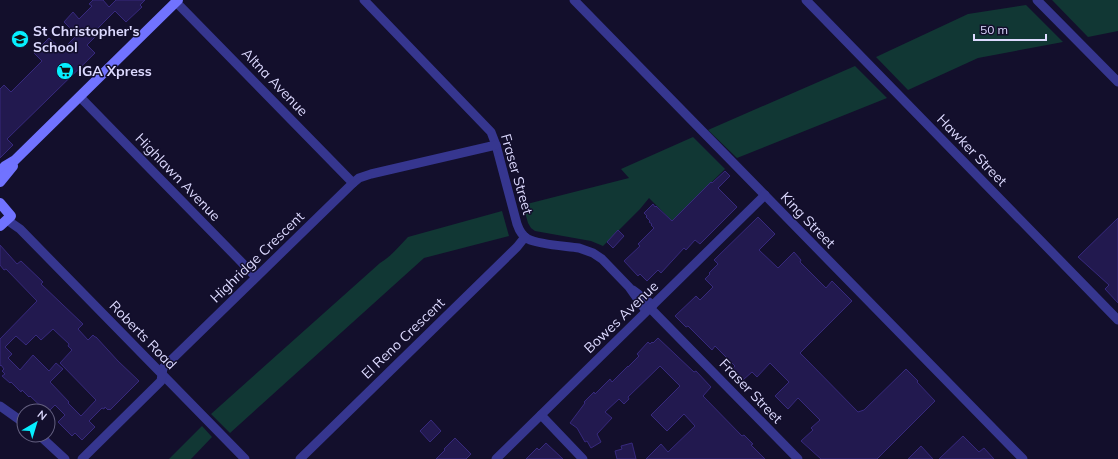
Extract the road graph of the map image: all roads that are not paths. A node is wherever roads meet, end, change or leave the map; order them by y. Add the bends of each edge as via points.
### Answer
1 (364, 0) edge
2 (574, 0) edge
3 (806, 0) edge
4 (1037, 0) edge
5 (177, 1) edge
6 (1118, 82) edge
7 (80, 97) junction
8 (496, 145) junction
9 (15, 160) junction
10 (0, 171) edge
11 (0, 182) edge
12 (353, 183) junction
13 (765, 195) junction
14 (0, 203) edge
15 (4, 219) edge
16 (525, 237) junction
17 (256, 277) junction
18 (650, 308) junction
19 (1118, 320) edge
20 (162, 375) junction
21 (0, 406) edge
22 (541, 415) junction
23 (16, 417) edge
24 (48, 443) edge
25 (65, 459) edge
26 (82, 459) edge
27 (245, 459) edge
28 (300, 459) edge
29 (496, 459) edge
30 (583, 459) edge
31 (798, 459) edge
32 (1023, 459) edge

1 - 8 street, Fraser Street via 487,127
2 - 13 street, King Street
3 - 19 street, Hawker Street
4 - 6 street
5 - 7 street
5 - 12 street, Altna Avenue
7 - 9 street
7 - 17 street, Highlawn Avenue
8 - 12 street, Highridge Crescent via 371,174
8 - 16 street, Fraser Street via 517,224
9 - 10 street
9 - 11 street via 12,168
12 - 17 street, Highridge Crescent
13 - 18 street, Bowes Avenue
13 - 32 street, King Street
14 - 15 street, Roberts Road
15 - 20 street, Roberts Road via 20,229
16 - 18 street, Fraser Street via 534,242 579,248 593,253
16 - 28 street, El Reno Crescent
17 - 20 street, Highridge Crescent via 163,368
18 - 22 street, Bowes Avenue
18 - 31 street, Fraser Street
20 - 26 street, Highridge Crescent via 161,381
20 - 27 street, Roberts Road
21 - 23 street
22 - 29 street, Bowes Avenue
22 - 30 street
24 - 25 street

